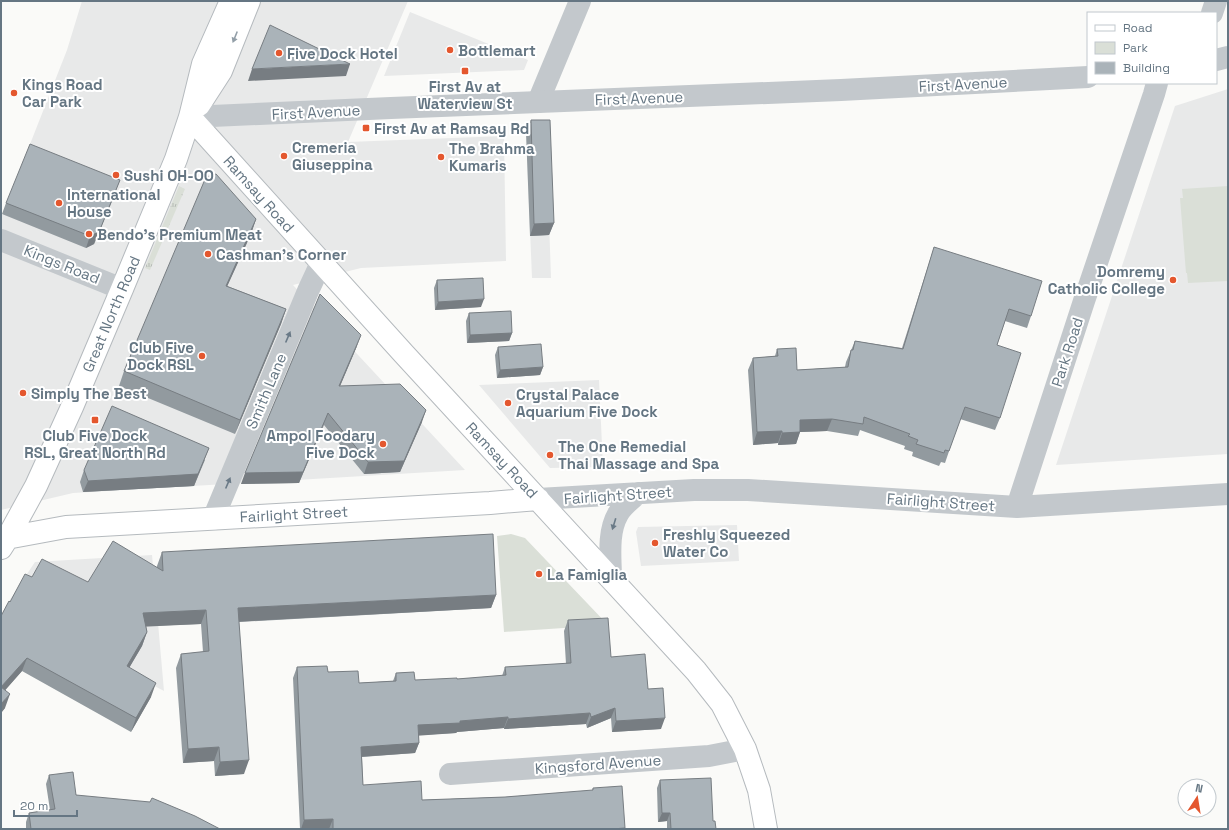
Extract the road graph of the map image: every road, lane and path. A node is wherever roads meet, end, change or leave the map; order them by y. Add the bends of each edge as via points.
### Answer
1 (231, 1) edge
2 (249, 1) edge
3 (580, 1) edge
4 (1216, 1) edge
5 (1212, 12) edge
6 (1228, 57) edge
7 (1217, 60) edge
8 (1087, 77) edge
9 (1157, 84) edge
10 (538, 102) junction
11 (190, 117) junction
12 (1, 240) edge
13 (321, 263) junction
14 (122, 289) junction
15 (638, 493) junction
16 (1228, 494) edge
17 (538, 499) junction
18 (1016, 507) junction
19 (212, 519) junction
20 (3, 541) edge
21 (611, 580) junction
22 (745, 749) junction
23 (450, 774) dead end
24 (766, 829) edge

1 - 11 main road, Great North Road via 203,64
2 -> 11 main road, Great North Road via 221,71
3 - 10 street
4 - 5 street
6 - 7 street
8 - 10 street, First Avenue
9 - 18 street, Park Road
10 - 11 street, First Avenue
11 - 13 main road, Ramsay Road
11 - 14 main road, Great North Road via 176,159
12 - 14 street, Kings Road
13 - 17 main road, Ramsay Road
19 -> 13 street, Smith Lane
14 - 20 main road, Great North Road via 36,486
15 - 17 street, Fairlight Street
15 - 18 street, Fairlight Street via 748,490
15 -> 21 street via 618,513 614,523
16 - 18 street, Fairlight Street
17 - 19 main road, Fairlight Street
17 - 21 main road, Ramsay Road
19 - 20 main road, Fairlight Street via 66,527
21 - 22 main road, Ramsay Road via 696,671 722,704
22 - 23 street, Kingsford Avenue via 709,756
22 - 24 main road, Ramsay Road via 759,790

